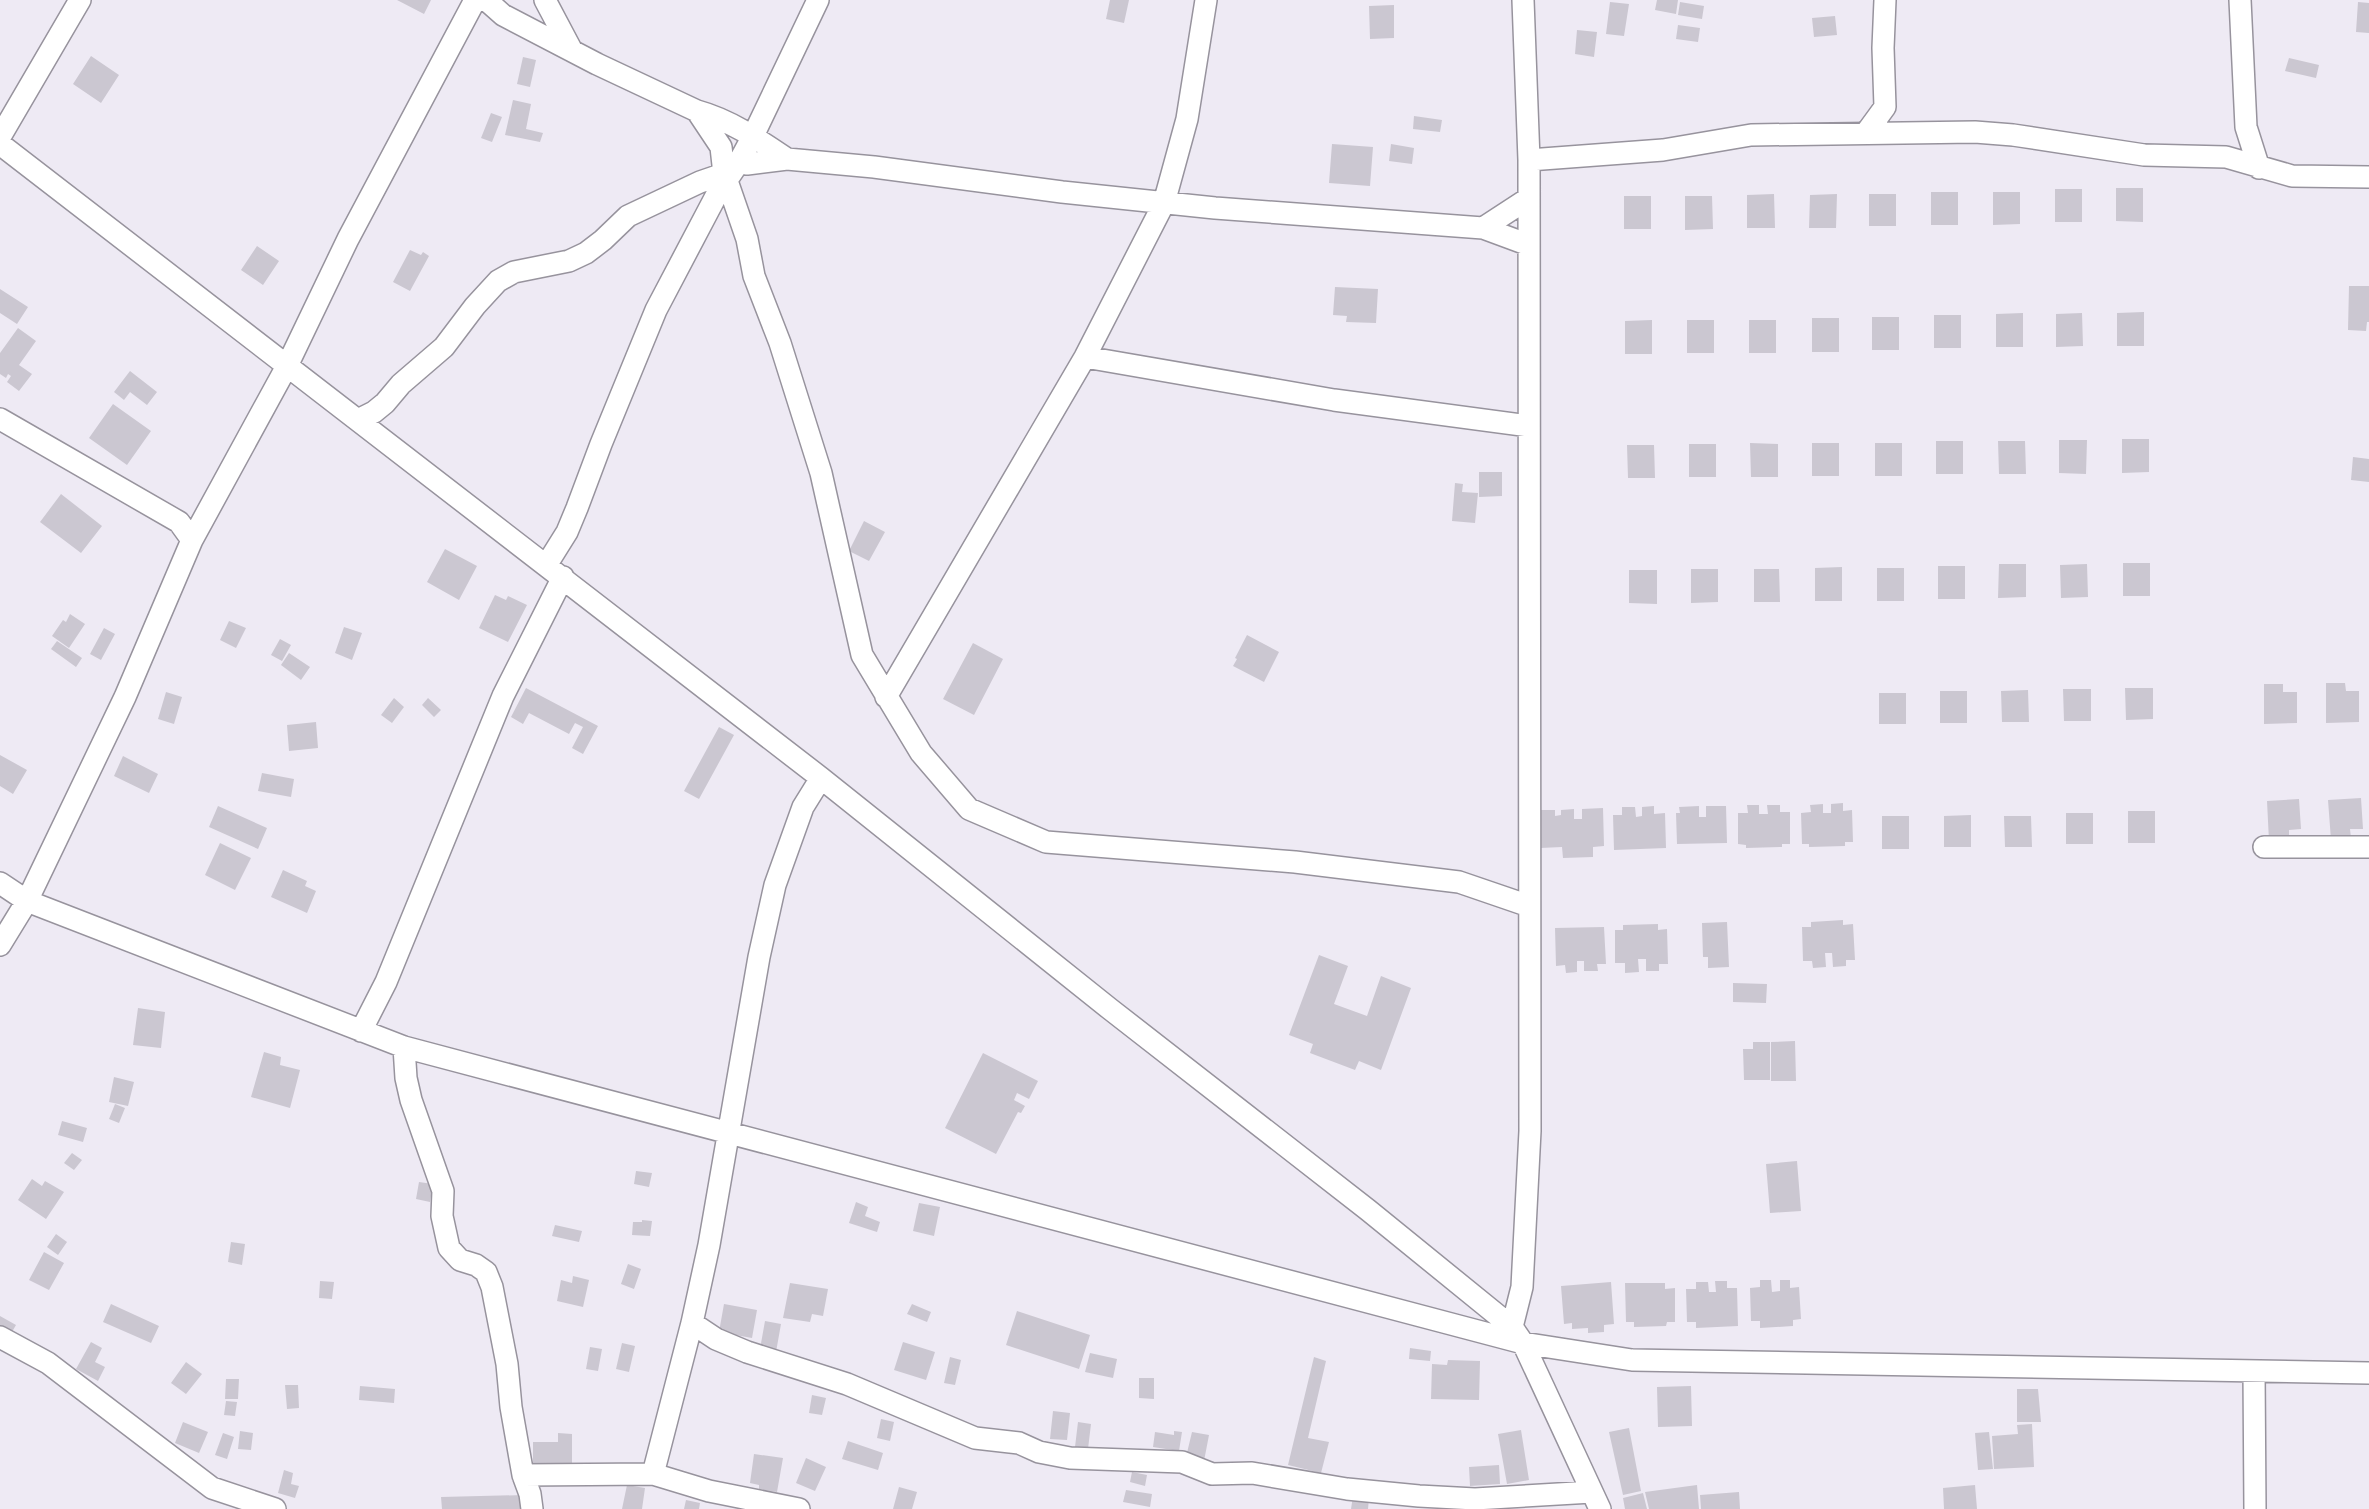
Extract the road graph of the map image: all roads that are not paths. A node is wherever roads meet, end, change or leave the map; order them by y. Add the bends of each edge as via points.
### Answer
1 (80, 0) edge
2 (475, 0) edge
3 (486, 0) edge
4 (546, 0) edge
5 (818, 0) edge
6 (1206, 0) edge
7 (1523, 0) edge
8 (1885, 0) edge
9 (2240, 0) edge
10 (572, 51) junction
11 (1885, 107) junction
12 (697, 111) junction
13 (2246, 127) junction
14 (1866, 133) junction
15 (1918, 133) junction
16 (753, 136) junction
17 (0, 137) edge
18 (0, 144) edge
19 (2226, 157) junction
20 (788, 159) junction
21 (9, 160) edge
22 (1529, 160) junction
23 (2259, 168) junction
24 (734, 170) junction
25 (2369, 177) edge
26 (1530, 198) junction
27 (1164, 203) junction
28 (1482, 228) junction
29 (1530, 245) junction
30 (1085, 357) junction
31 (287, 366) junction
32 (0, 419) edge
33 (358, 420) junction
34 (1529, 426) junction
35 (206, 518) junction
36 (179, 522) junction
37 (192, 540) junction
38 (555, 571) junction
39 (886, 697) junction
40 (821, 778) junction
41 (2264, 847) dead end
42 (2369, 847) edge
43 (0, 883) edge
44 (26, 901) junction
45 (1529, 906) junction
46 (0, 945) edge
47 (361, 1030) junction
48 (404, 1047) junction
49 (728, 1134) junction
50 (692, 1323) junction
51 (1518, 1335) junction
52 (0, 1337) edge
53 (2254, 1371) junction
54 (2369, 1373) edge
55 (653, 1474) junction
56 (522, 1475) junction
57 (1596, 1500) edge
58 (275, 1509) edge
59 (532, 1509) edge
60 (799, 1509) edge
61 (2255, 1509) edge

1 - 17 street
2 - 31 street via 348,238
3 - 10 street via 503,15
4 - 10 street
5 - 16 street
6 - 27 street via 1187,119
7 - 22 street
8 - 11 street
9 - 13 street
10 - 12 street
11 - 14 street
11 - 15 street
12 - 16 street
12 - 24 street
13 - 19 street
13 - 23 street
14 - 15 street
14 - 22 street via 1751,135 1664,150
15 - 19 street via 1975,132 2144,154
16 - 20 street
16 - 24 street
18 - 21 street
19 - 23 street
20 - 24 street
20 - 27 street
21 - 31 street
22 - 26 street
23 - 25 street via 2292,176
24 - 33 street via 700,182 628,216 586,253 569,261 514,272 498,281 444,347 401,384 385,403
24 - 38 street via 716,196 656,310 600,444
24 - 39 street via 734,203 747,239 754,276 780,343 821,473 862,655
26 - 28 street
26 - 29 street
27 - 28 street
27 - 30 street
28 - 29 street
29 - 34 street
30 - 34 street via 1334,400
30 - 39 street
31 - 33 street
31 - 35 street
32 - 36 street
33 - 38 street
34 - 45 street
35 - 36 street
35 - 37 street
36 - 37 street
37 - 44 street via 125,697
38 - 40 street
38 - 47 street via 386,982
39 - 45 street via 921,752 969,809 1046,842 1295,862 1459,882
40 - 49 street via 803,808 775,885
40 - 51 street via 1368,1210
41 - 42 street
43 - 44 street
44 - 46 street
44 - 47 street
45 - 51 street via 1530,1131
47 - 48 street
48 - 49 street
48 - 56 street via 411,1100 443,1191 442,1216 449,1248 460,1260 486,1272 492,1287 507,1364
49 - 50 street
49 - 51 street
50 - 55 street
50 - 57 street via 716,1339 747,1352 847,1384 975,1438 1019,1443 1039,1452 1070,1458 1182,1462 1212,1474 1252,1473 1347,1489 1419,1496
51 - 53 street via 1632,1360
51 - 57 street
52 - 58 street via 48,1363 212,1488
53 - 54 street
53 - 61 street
55 - 56 street
55 - 60 street via 709,1491
56 - 59 street

